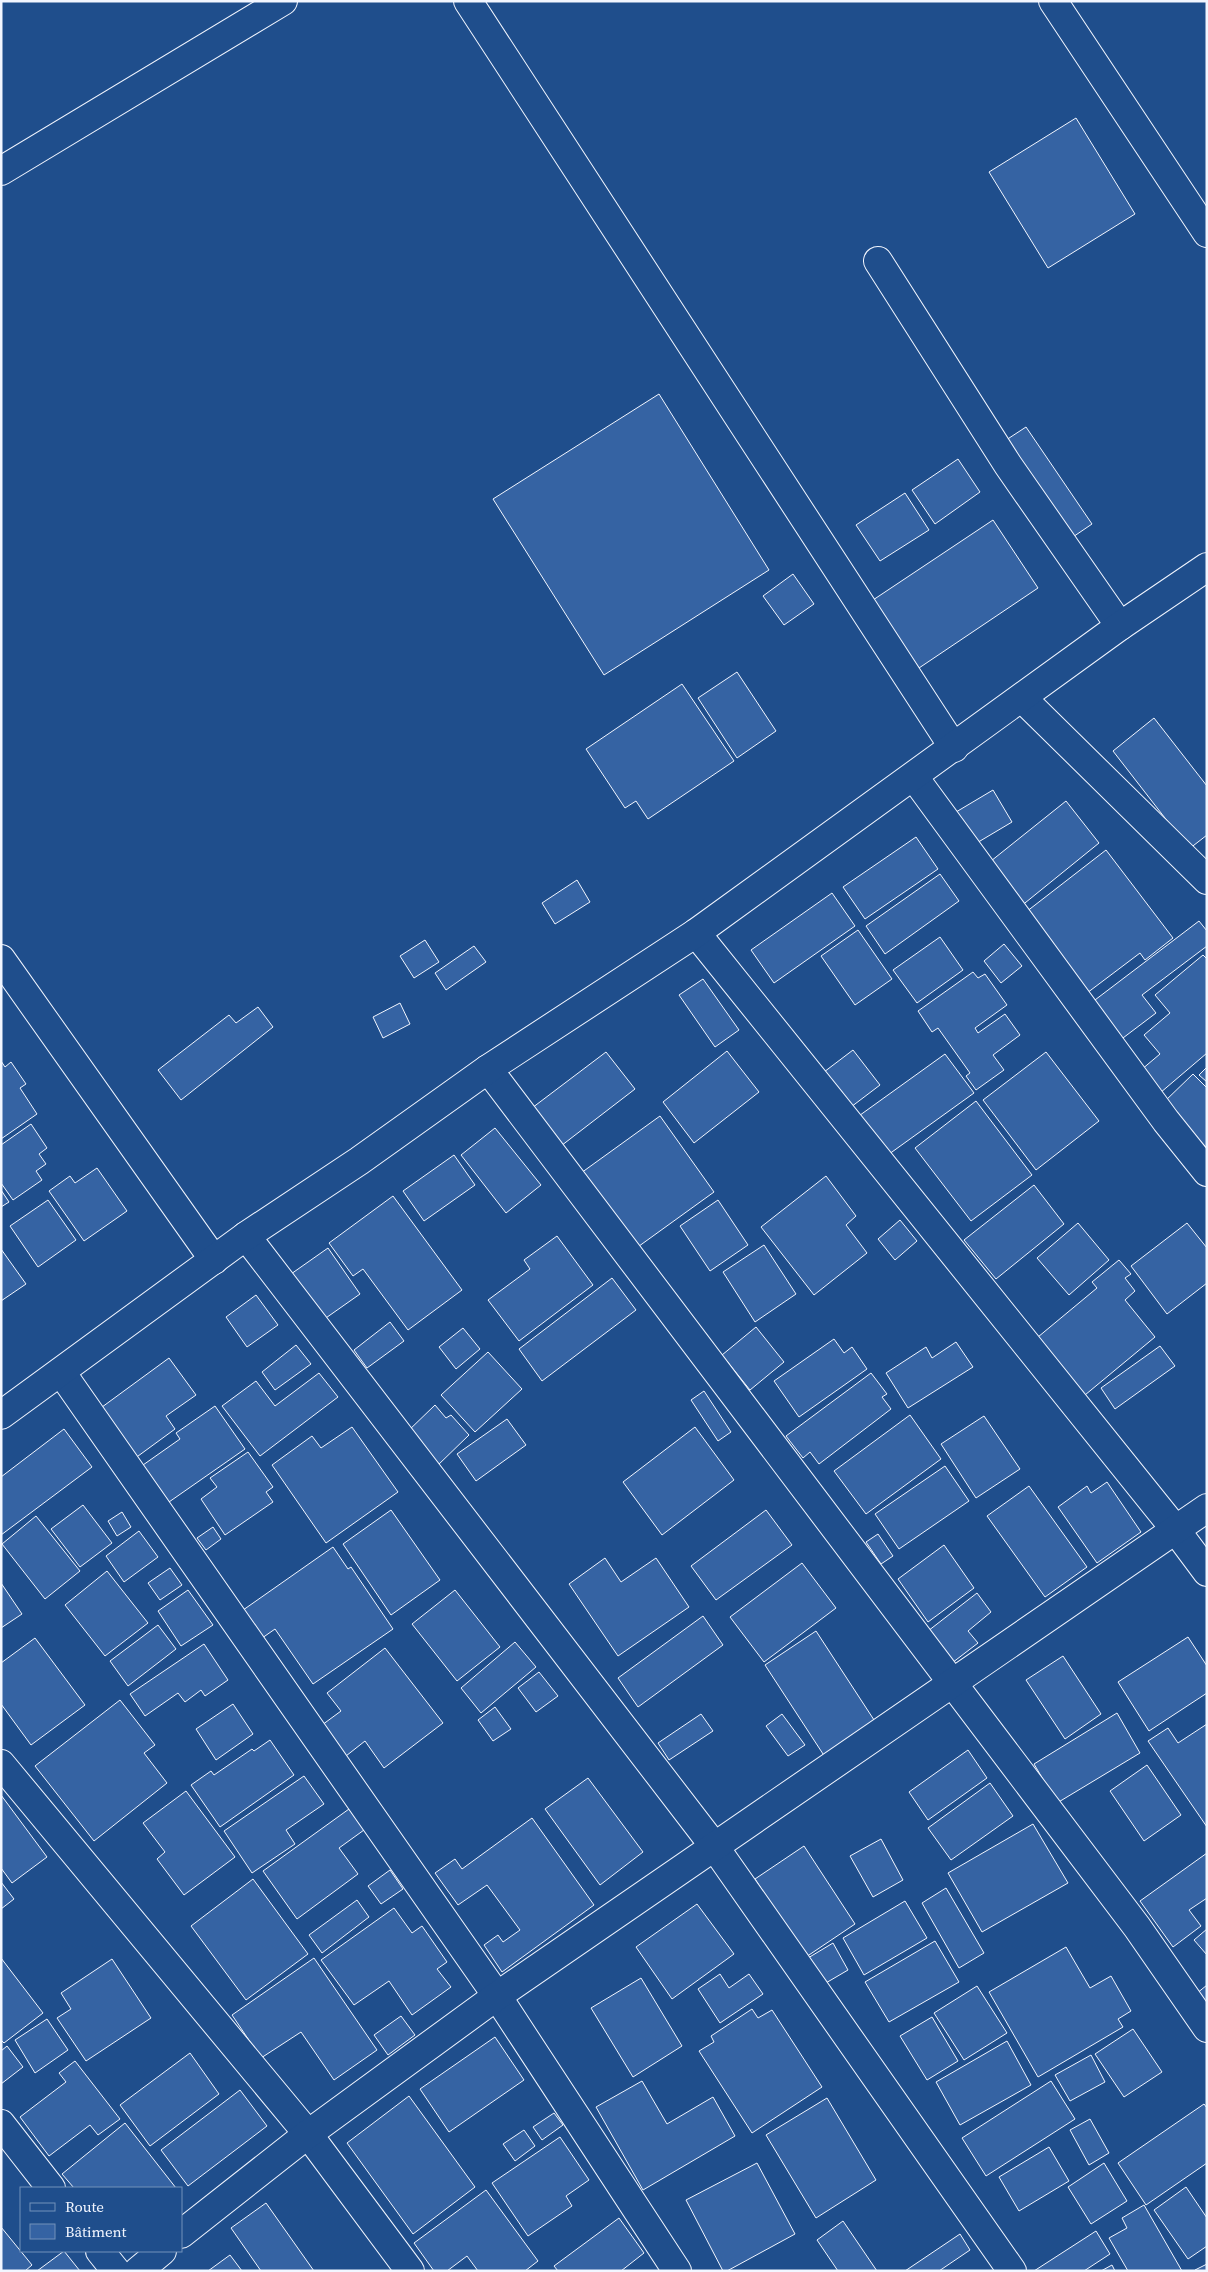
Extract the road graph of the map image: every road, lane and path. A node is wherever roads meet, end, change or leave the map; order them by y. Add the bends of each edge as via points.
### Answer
1 (283, 1) edge
2 (468, 1) edge
3 (1053, 1) edge
4 (1, 171) edge
5 (1207, 233) edge
6 (878, 261) dead end
7 (1207, 567) edge
8 (1120, 626) junction
9 (1022, 698) junction
10 (954, 748) junction
11 (914, 777) junction
12 (1207, 880) edge
13 (696, 933) junction
14 (1, 959) edge
15 (488, 1069) junction
16 (1207, 1172) edge
17 (246, 1236) junction
18 (214, 1260) junction
19 (61, 1372) junction
20 (1, 1415) edge
21 (1207, 1508) edge
22 (1175, 1529) junction
23 (1207, 1572) edge
24 (953, 1683) junction
25 (1, 1764) edge
26 (714, 1846) junction
27 (497, 1996) junction
28 (1207, 2028) edge
29 (1, 2124) edge
30 (308, 2134) junction
31 (50, 2187) edge
32 (182, 2233) edge
33 (101, 2252) edge
34 (161, 2252) edge
35 (116, 2271) edge
36 (138, 2271) edge
37 (410, 2271) edge
38 (677, 2271) edge
39 (1012, 2271) edge

1 - 4 main road
2 - 10 main road
3 - 5 main road
6 - 8 main road via 1008,466
7 - 8 main road
8 - 9 main road
9 - 10 main road
9 - 12 main road
10 - 11 main road
11 - 13 main road
11 - 16 main road via 1166,1121
13 - 15 main road
13 - 22 main road
14 - 18 main road
15 - 17 main road
15 - 24 main road
17 - 18 main road
17 - 26 main road
18 - 19 main road
19 - 20 main road
19 - 27 main road
21 - 22 main road
22 - 23 main road
22 - 24 main road
24 - 26 main road
24 - 28 main road via 1138,1927
25 - 30 main road
26 - 27 main road
26 - 39 main road
27 - 30 main road
27 - 38 main road
29 - 31 main road
30 - 32 main road
30 - 37 main road
33 - 35 main road
34 - 36 main road

